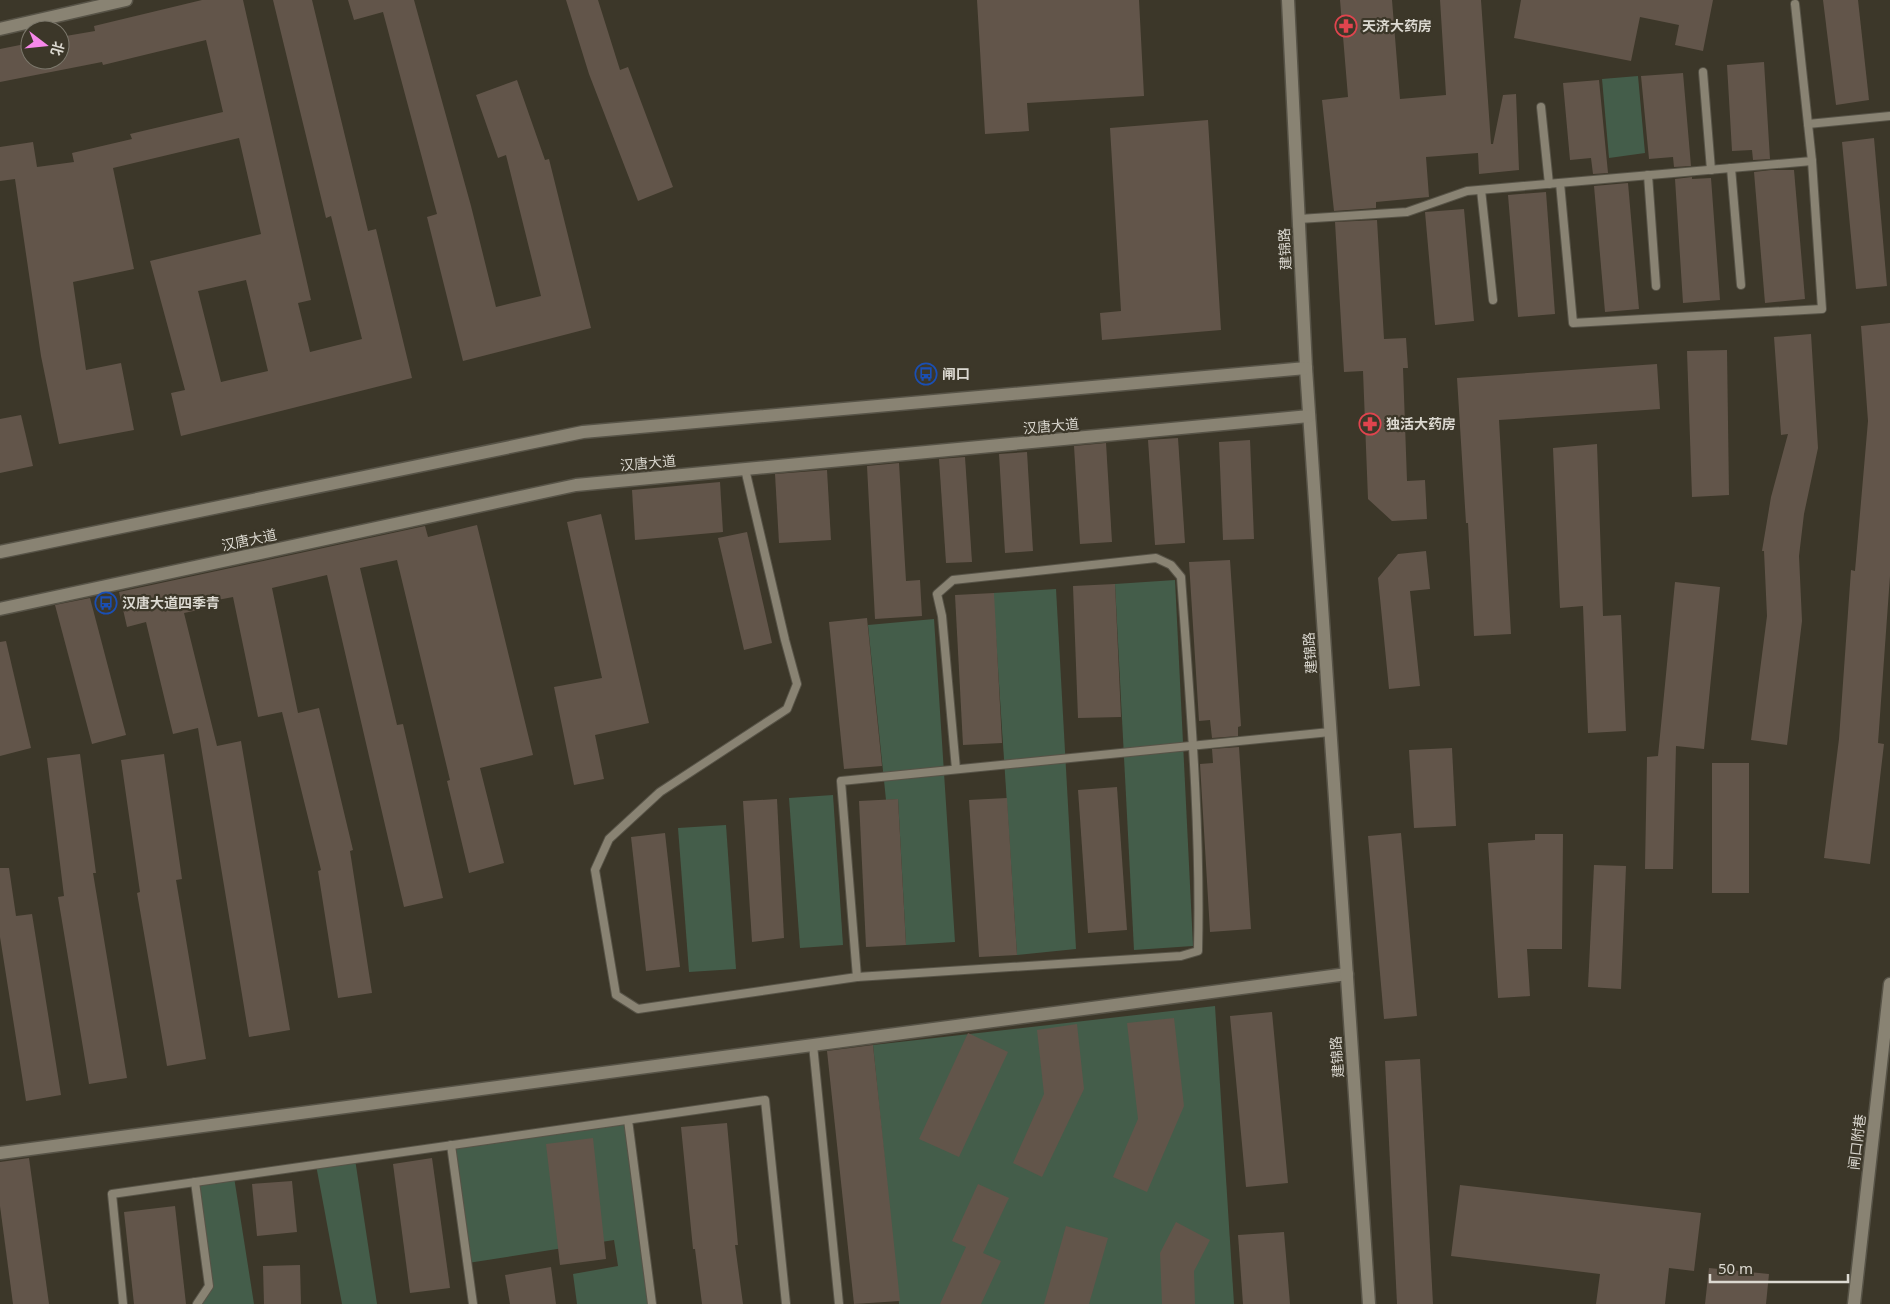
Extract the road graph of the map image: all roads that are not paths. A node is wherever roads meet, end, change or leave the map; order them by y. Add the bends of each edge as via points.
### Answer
1 (126, 0) edge
2 (1288, 0) edge
3 (1795, 4) dead end
4 (0, 29) edge
5 (1703, 72) dead end
6 (1541, 108) dead end
7 (1890, 116) edge
8 (1808, 124) junction
9 (1812, 161) junction
10 (1731, 168) junction
11 (1711, 170) junction
12 (1648, 176) junction
13 (1560, 183) junction
14 (1549, 184) junction
15 (1482, 190) junction
16 (1299, 218) junction
17 (1742, 285) dead end
18 (1656, 286) dead end
19 (1494, 300) dead end
20 (1306, 368) junction
21 (1309, 416) junction
22 (745, 469) junction
23 (0, 552) edge
24 (0, 608) edge
25 (1330, 732) junction
26 (1193, 746) junction
27 (956, 769) junction
28 (1347, 974) junction
29 (856, 977) junction
30 (1890, 984) edge
31 (813, 1044) junction
32 (628, 1120) junction
33 (451, 1145) junction
34 (0, 1153) edge
35 (195, 1182) junction
36 (123, 1304) edge
37 (198, 1304) edge
38 (474, 1304) edge
39 (652, 1304) edge
40 (786, 1304) edge
41 (839, 1304) edge
42 (1369, 1304) edge
43 (1854, 1304) edge

1 - 4 street
2 - 16 street, 建锦路
3 - 8 lane
5 - 11 lane
6 - 14 lane
7 - 8 lane
8 - 9 lane
9 - 10 lane
9 - 13 lane via 1822,309 1573,322
10 - 11 lane
10 - 17 lane
11 - 12 lane
12 - 13 lane
12 - 18 lane
13 - 14 lane
14 - 15 lane
15 - 16 lane via 1466,191 1407,212
15 - 19 lane
16 - 20 street, 建锦路
20 - 21 street, 建锦路
20 - 23 street via 582,432
21 - 22 street, 汉唐大道
21 - 25 street, 建锦路
22 - 24 street, 汉唐大道 via 576,485
22 - 29 lane via 797,684 787,709 660,792 609,839 595,870 616,995 638,1010
25 - 26 lane
25 - 28 street, 建锦路
26 - 27 lane
26 - 27 lane via 1181,577 1171,565 1156,558 953,580 936,594 942,616
26 - 29 lane via 1200,883 1198,951 1181,956
27 - 29 lane via 841,781
28 - 31 street
28 - 42 street, 建锦路
30 - 43 street, 闸口附巷
31 - 34 street
31 - 41 lane
32 - 33 lane
32 - 39 lane
32 - 40 lane via 765,1100
33 - 35 lane
33 - 38 lane
35 - 36 lane via 112,1194
35 - 37 lane via 209,1286

